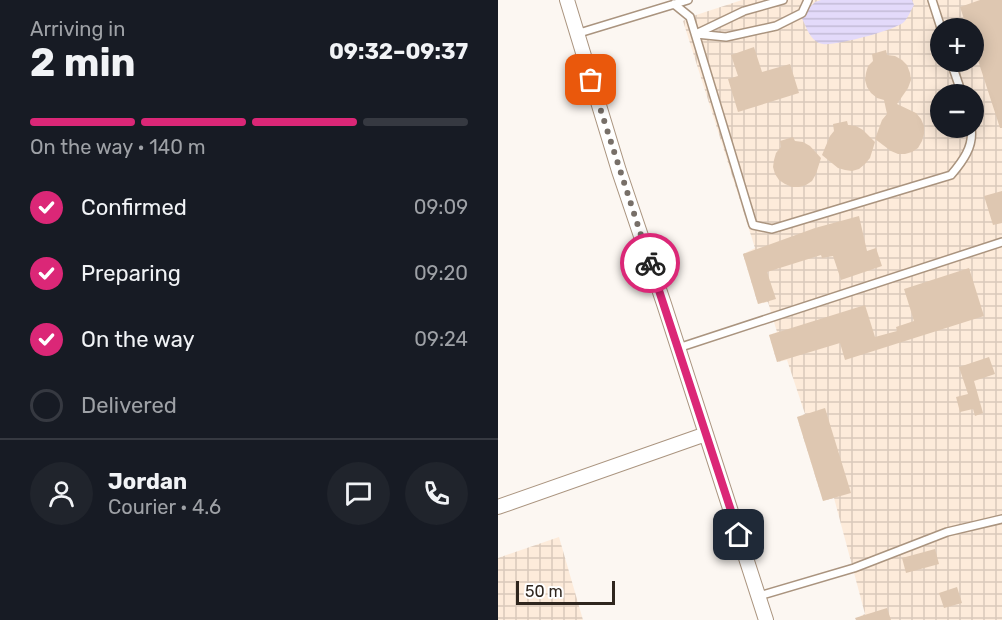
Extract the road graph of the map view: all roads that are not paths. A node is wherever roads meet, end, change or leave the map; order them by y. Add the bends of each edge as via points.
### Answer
1 (567, 0) edge
2 (688, 0) edge
3 (783, 0) edge
4 (808, 0) edge
5 (932, 0) edge
6 (674, 4) junction
7 (938, 18) edge
8 (576, 34) junction
9 (696, 34) junction
10 (972, 138) edge
11 (1002, 242) edge
12 (678, 348) junction
13 (706, 434) junction
14 (498, 507) edge
15 (1002, 519) edge
16 (759, 596) junction
17 (766, 620) edge

1 - 8 street
2 - 6 lane
3 - 9 lane via 744,11
4 - 9 lane via 802,12 776,26 726,37
5 - 7 lane
6 - 8 lane
6 - 9 lane via 690,16
8 - 12 street
9 - 10 lane via 753,225 772,229 951,174 964,159
11 - 12 lane
12 - 13 street
13 - 14 street
13 - 16 street
15 - 16 lane via 947,532 854,568
16 - 17 street

